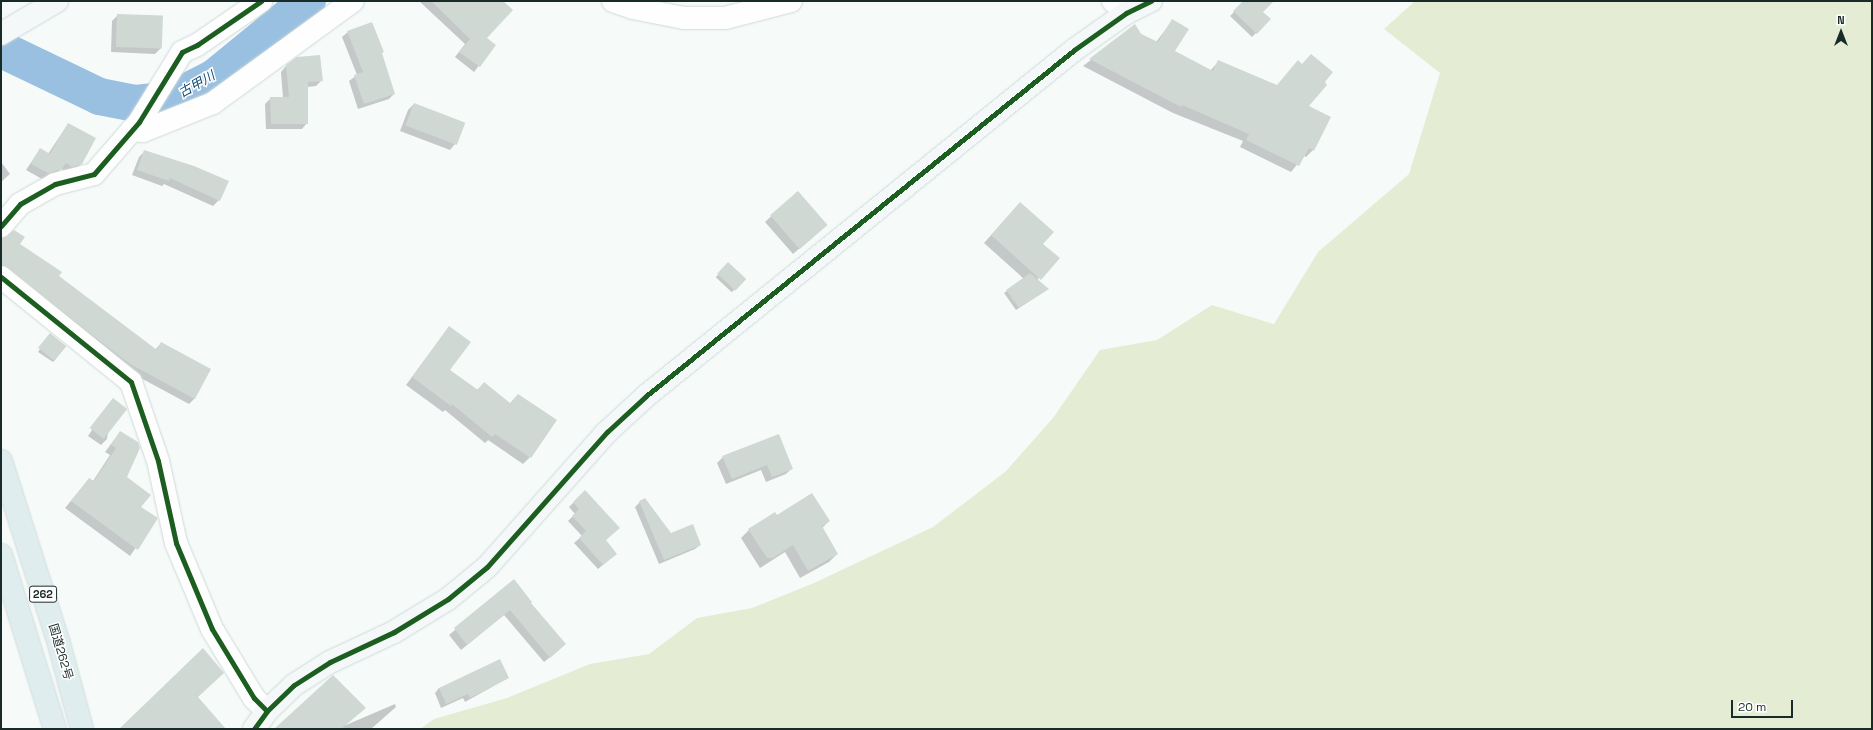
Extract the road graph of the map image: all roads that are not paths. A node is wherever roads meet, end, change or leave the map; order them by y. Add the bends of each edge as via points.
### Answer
1 (57, 1) edge
2 (261, 1) edge
3 (353, 1) edge
4 (613, 1) edge
5 (791, 1) edge
6 (1151, 1) edge
7 (1119, 7) edge
8 (10, 29) edge
9 (135, 126) junction
10 (1, 226) edge
11 (1, 277) edge
12 (1, 461) edge
13 (1, 555) edge
14 (267, 711) junction
15 (54, 729) edge
16 (82, 729) edge
17 (254, 729) edge

1 - 8 street
2 - 9 street via 197,45 182,52
3 - 9 street via 213,102 143,131
4 - 5 street via 633,8 684,18 725,18
6 - 7 street
7 - 14 street via 1074,50 646,396 607,432 487,567 448,600 394,632 330,662 294,685
9 - 10 street via 94,174 55,184 20,204
11 - 14 street via 131,382 158,461 176,543 212,629 254,698
12 - 16 highway, 国道262号 / 262 via 59,644
13 - 15 highway, 262
14 - 17 street

